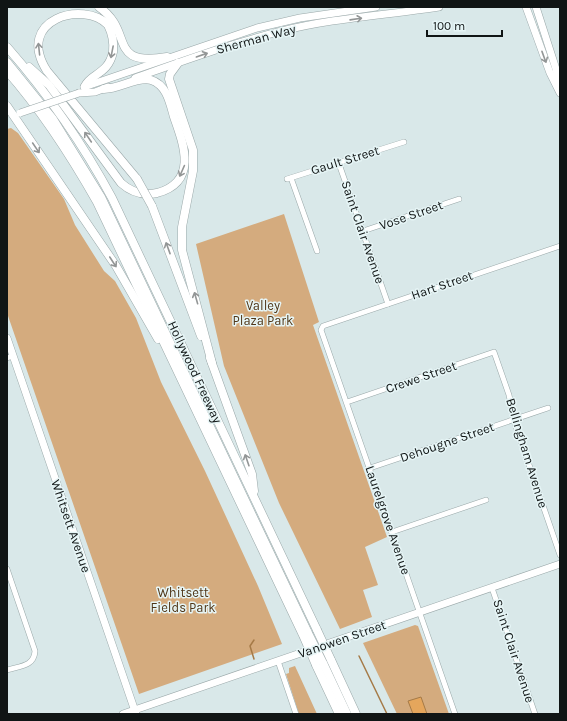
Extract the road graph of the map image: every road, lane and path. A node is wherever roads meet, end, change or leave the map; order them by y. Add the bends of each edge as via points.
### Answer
1 (99, 7) edge
2 (376, 7) edge
3 (439, 7) edge
4 (526, 7) edge
5 (536, 7) edge
6 (416, 9) edge
7 (300, 18) junction
8 (281, 22) junction
9 (301, 27) junction
10 (250, 30) junction
11 (282, 31) junction
12 (251, 38) junction
13 (8, 51) edge
14 (167, 57) junction
15 (7, 62) edge
16 (178, 63) junction
17 (7, 71) edge
18 (85, 86) junction
19 (104, 89) junction
20 (79, 93) junction
21 (560, 93) edge
22 (7, 106) edge
23 (14, 115) edge
24 (404, 142) dead end
25 (338, 161) junction
26 (459, 199) dead end
27 (363, 231) junction
28 (560, 246) edge
29 (317, 251) dead end
30 (388, 304) junction
31 (323, 326) joint
32 (7, 338) edge
33 (494, 352) joint
34 (10, 357) edge
35 (212, 363) junction
36 (177, 370) junction
37 (347, 402) junction
38 (548, 408) dead end
39 (514, 420) junction
40 (370, 468) junction
41 (255, 499) junction
42 (486, 500) dead end
43 (392, 532) junction
44 (560, 555) edge
45 (560, 564) edge
46 (7, 569) edge
47 (492, 588) junction
48 (420, 613) junction
49 (310, 632) junction
50 (278, 661) junction
51 (324, 662) junction
52 (7, 670) edge
53 (136, 712) edge
54 (123, 714) edge
55 (296, 714) edge
56 (339, 714) edge
57 (347, 714) edge
58 (351, 714) edge
59 (356, 714) edge
60 (455, 714) edge
61 (535, 714) edge

1 - 14 highway via 111,17 125,47 133,57 148,60
2 - 7 main road, Sherman Way
3 - 6 main road, Sherman Way
4 -> 21 main road
5 - 21 main road via 556,69
9 -> 6 main road, Sherman Way
7 - 8 main road, Sherman Way
7 - 9 main road
8 - 10 main road, Sherman Way
8 - 11 main road
9 - 11 main road, Sherman Way
10 - 12 main road
10 - 14 main road, Sherman Way
11 - 12 main road, Sherman Way
16 -> 12 main road, Sherman Way
19 -> 13 highway via 114,89 147,79 153,80 163,88 184,143 186,156 180,176 167,189 155,193 138,193 121,183 49,85
13 - 41 highway, Hollywood Freeway via 64,119 99,173
13 - 49 highway via 64,129 111,206
14 - 18 main road, Sherman Way
15 - 49 highway via 53,119 101,197
16 - 19 main road, Sherman Way
35 -> 16 highway via 182,250 182,227 194,163 189,138 169,79
17 - 36 highway, Hollywood Freeway via 45,119 97,202
18 - 20 main road, Sherman Way
35 -> 18 highway, bridge via 152,206 138,179 47,71 40,58 38,46 41,30 48,18 64,9 78,7 94,12 106,23 113,38 113,53 108,65
19 - 20 main road, Sherman Way
20 - 23 main road, Sherman Way, bridge
22 - 23 highway
23 -> 36 highway via 116,266 143,316
24 - 25 street, Gault Street
25 - 27 street, Saint Clair Avenue
25 - 29 street, Gault Street via 289,178
26 - 27 street, Vose Street
27 - 30 street, Saint Clair Avenue
28 - 30 street, Hart Street
30 - 31 street, Hart Street
31 - 37 street, Laurelgrove Avenue via 322,330
32 - 34 main road, Whitsett Avenue
33 - 37 street, Crewe Street
33 - 39 street, Bellingham Avenue via 509,395
34 - 53 main road, Whitsett Avenue
41 -> 35 highway via 252,474
36 - 49 highway, Hollywood Freeway
37 - 40 street, Laurelgrove Avenue
38 - 39 street, Dehougne Street
39 - 40 street, Dehougne Street
39 - 44 street, Bellingham Avenue
40 - 43 street, Laurelgrove Avenue
41 - 49 highway, Hollywood Freeway
42 - 43 street
43 - 48 street, Laurelgrove Avenue
45 - 47 main road, Vanowen Street
46 - 52 street via 34,648 34,659 30,664
47 - 48 main road, Vanowen Street
47 - 61 street, Saint Clair Avenue
48 - 50 main road, Vanowen Street
48 - 60 street, Laurelgrove Avenue
49 - 51 highway, Hollywood Freeway, bridge
49 - 51 highway, Hollywood Freeway, bridge
50 - 53 main road, Vanowen Street
50 - 55 street
51 - 56 highway, Hollywood Freeway
51 - 57 highway
51 - 58 highway
51 - 59 highway, Hollywood Freeway
53 - 54 main road, Vanowen Street

